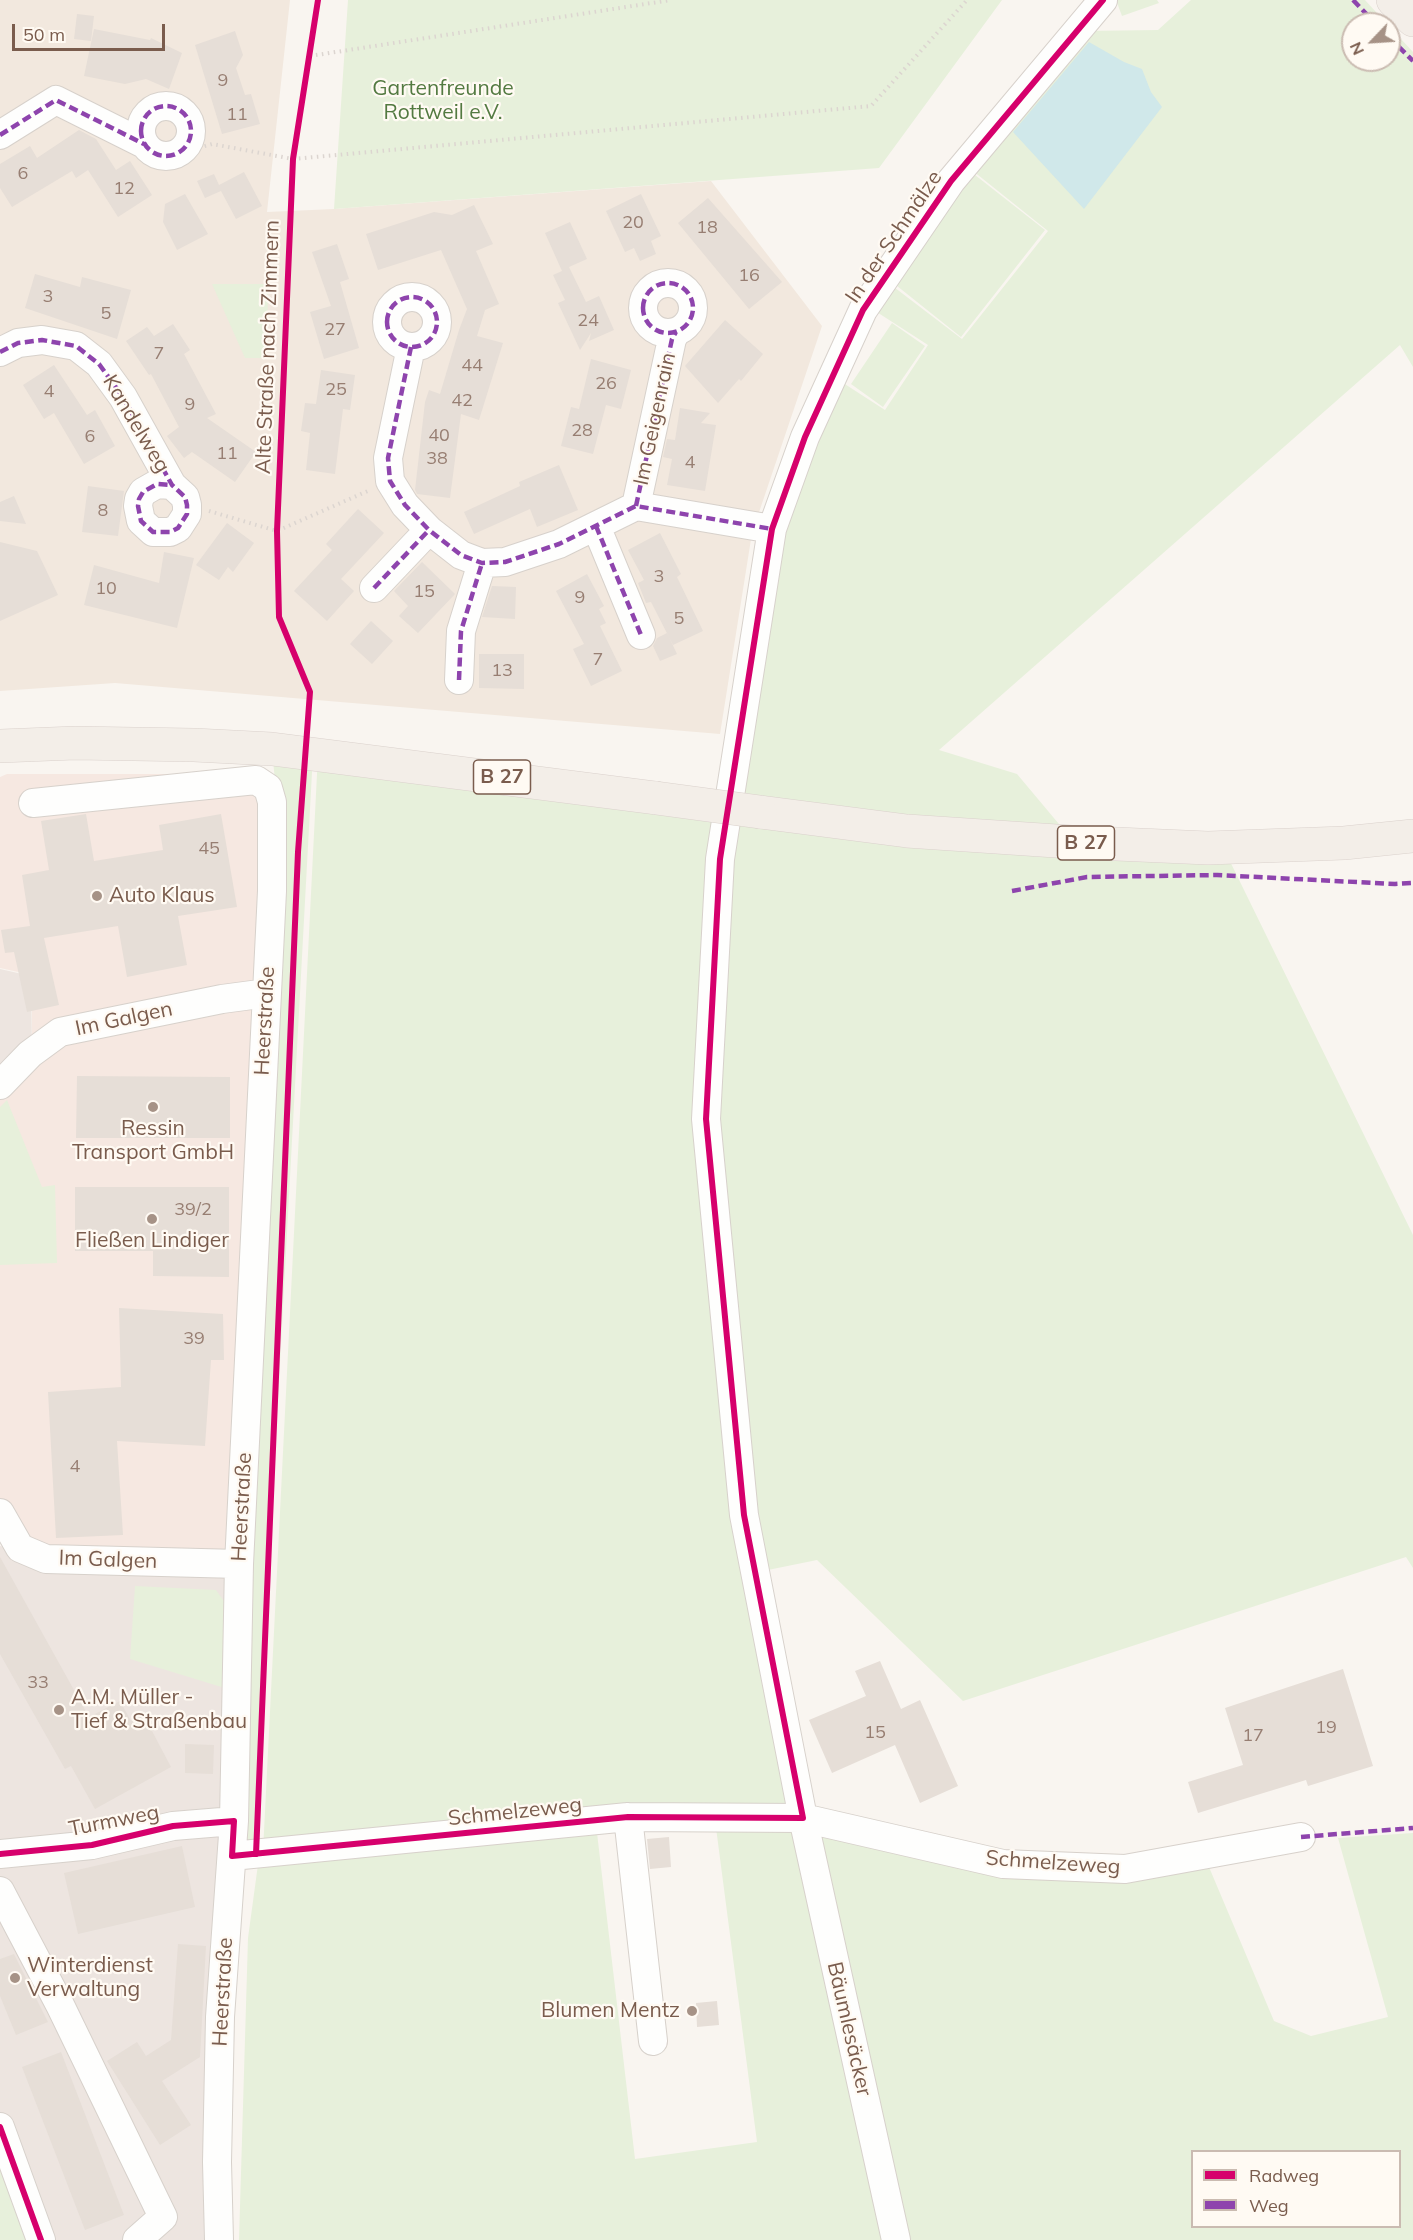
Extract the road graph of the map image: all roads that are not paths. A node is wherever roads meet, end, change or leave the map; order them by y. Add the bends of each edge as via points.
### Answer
1 (1103, 0) edge
2 (1393, 0) edge
3 (1413, 20) edge
4 (0, 135) edge
5 (144, 144) junction
6 (676, 332) dead end
7 (411, 347) dead end
8 (0, 352) edge
9 (172, 485) dead end
10 (636, 507) junction
11 (596, 526) junction
12 (772, 529) junction
13 (429, 530) junction
14 (482, 564) junction
15 (374, 588) dead end
16 (641, 635) dead end
17 (459, 680) dead end
18 (0, 746) edge
19 (33, 803) dead end
20 (1413, 836) edge
21 (267, 993) junction
22 (0, 1085) edge
23 (0, 1513) edge
24 (239, 1564) junction
25 (628, 1817) junction
26 (802, 1818) junction
27 (234, 1821) junction
28 (1301, 1837) dead end
29 (0, 1854) edge
30 (232, 1856) junction
31 (0, 1891) edge
32 (652, 2041) dead end
33 (0, 2127) edge
34 (41, 2240) edge
35 (137, 2240) edge
36 (219, 2240) edge
37 (896, 2240) edge

1 - 12 street, In der Schmälze via 951,181 863,310 805,437
2 - 3 main road
4 - 5 street via 56,100
5 - 5 street via 141,128 149,113 164,106 180,110 190,124 185,148 171,156 157,154
6 - 10 street, Im Geigenrain
7 - 13 street via 388,458 390,481 405,505
8 - 9 street, Kandelweg via 18,343 42,340 76,346 99,364 123,397
10 - 11 street, Im Geigenrain
10 - 12 street, Im Geigenrain
11 - 14 street, Im Geigenrain via 559,544 505,562
11 - 16 street
12 - 26 street, In der Schmälze via 720,859 706,1119 744,1515
13 - 14 street via 461,555
13 - 15 street
14 - 17 street via 461,631
18 - 20 main road, B 27, bridge via 75,743 272,749 907,831 1219,847 1344,843
19 - 21 street, Heerstraße via 256,780 268,788 272,802 272,891
21 - 22 street, Im Galgen via 60,1032 30,1054
21 - 24 street, Heerstraße
23 - 24 street, Im Galgen via 20,1548 46,1559
24 - 27 street, Heerstraße
25 - 26 street, Schmelzeweg
25 - 30 street, Schmelzeweg
25 - 32 street
26 - 28 street, Schmelzeweg via 1003,1864 1125,1869
26 - 37 street, Bäumlesäcker
27 - 29 street, Turmweg via 173,1826 92,1845
27 - 30 street, Heerstraße
30 - 36 street, Heerstraße via 220,2017 216,2162
31 - 35 street via 163,2217
33 - 34 street

